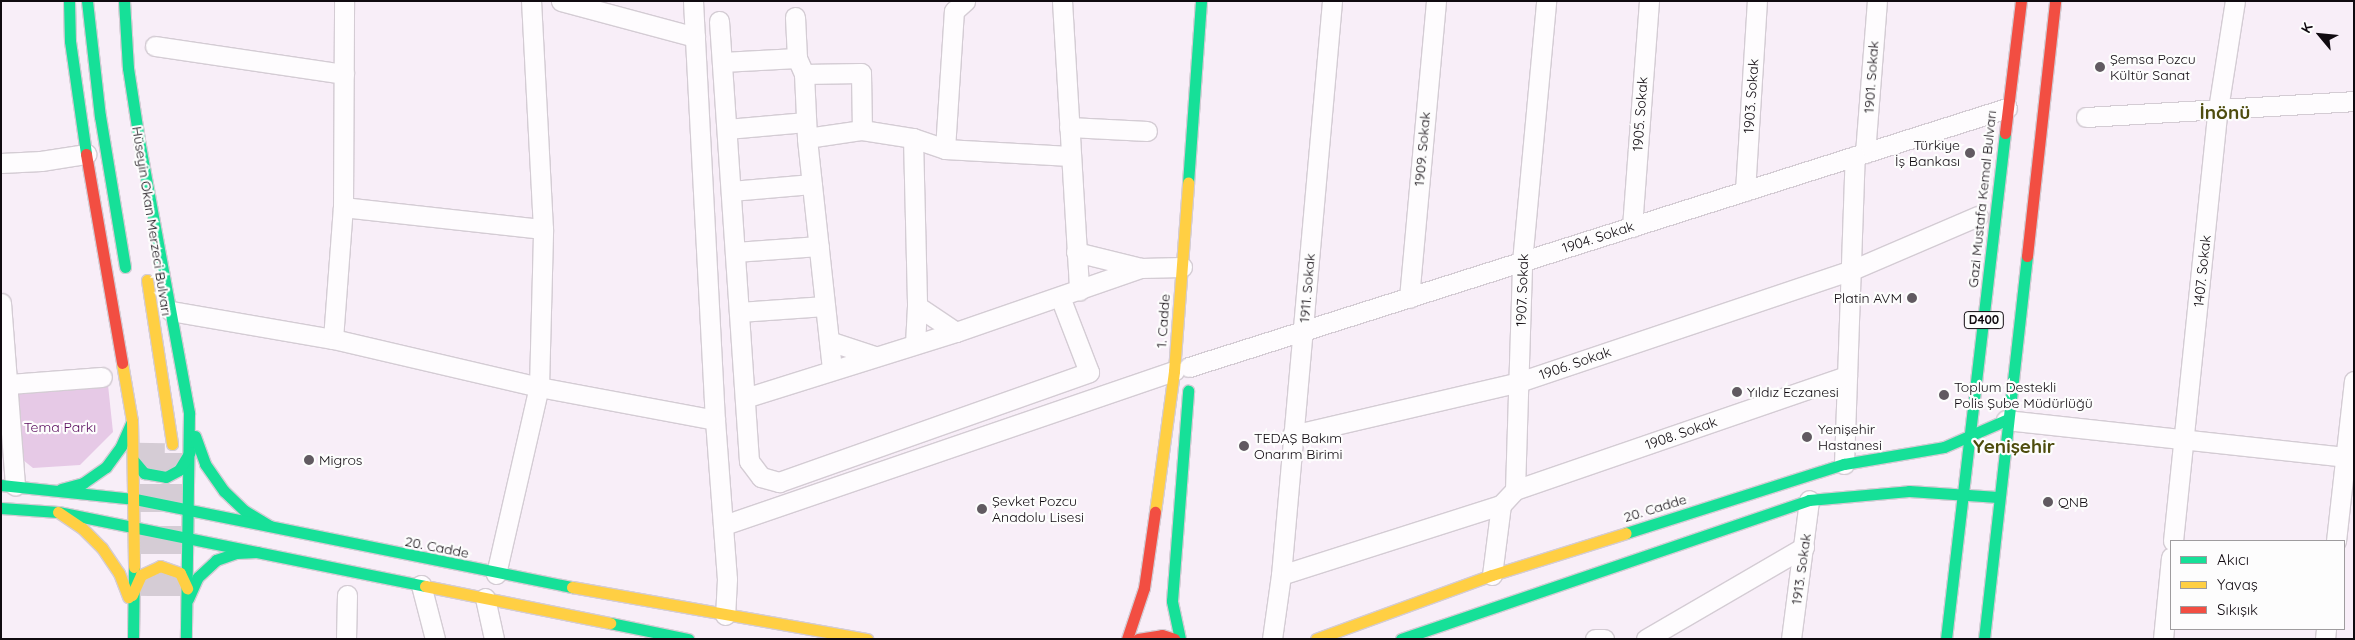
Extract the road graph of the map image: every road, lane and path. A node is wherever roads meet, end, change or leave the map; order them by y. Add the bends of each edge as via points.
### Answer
1 (69, 1) edge
2 (88, 1) edge
3 (124, 1) edge
4 (344, 1) edge
5 (531, 1) edge
6 (561, 1) edge
7 (693, 1) edge
8 (965, 1) edge
9 (1062, 1) edge
10 (1201, 1) edge
11 (1332, 1) edge
12 (1436, 1) edge
13 (1546, 1) edge
14 (1649, 1) edge
15 (1756, 1) edge
16 (1877, 1) edge
17 (2021, 1) edge
18 (2055, 1) edge
19 (2235, 1) edge
20 (796, 17) dead end
21 (719, 21) dead end
22 (695, 37) junction
23 (154, 46) dead end
24 (722, 62) junction
25 (800, 66) junction
26 (344, 74) junction
27 (2354, 101) edge
28 (2008, 108) junction
29 (2218, 109) junction
30 (2086, 117) dead end
31 (1069, 127) junction
32 (726, 129) junction
33 (807, 130) junction
34 (862, 130) junction
35 (1147, 131) dead end
36 (913, 138) junction
37 (944, 149) junction
38 (86, 154) junction
39 (1860, 154) junction
40 (1070, 156) junction
41 (1, 163) edge
42 (812, 184) junction
43 (731, 191) junction
44 (1745, 191) junction
45 (343, 208) junction
46 (1978, 216) dead end
47 (1632, 227) junction
48 (543, 229) junction
49 (819, 246) junction
50 (735, 252) junction
51 (1076, 252) junction
52 (1522, 262) junction
53 (1182, 267) junction
54 (1141, 268) junction
55 (145, 269) dead end
56 (1852, 270) junction
57 (127, 280) dead end
58 (1079, 292) junction
59 (1060, 297) junction
60 (1409, 298) junction
61 (1, 303) edge
62 (825, 306) junction
63 (917, 306) junction
64 (172, 311) junction
65 (739, 312) junction
66 (1303, 331) junction
67 (956, 332) junction
68 (333, 339) junction
69 (829, 341) junction
70 (915, 344) junction
71 (875, 356) junction
72 (1185, 365) junction
73 (832, 369) junction
74 (1847, 376) junction
75 (102, 377) dead end
76 (6, 379) edge
77 (1519, 382) junction
78 (2354, 382) edge
79 (539, 387) junction
80 (745, 398) junction
81 (189, 413) junction
82 (715, 420) junction
83 (2006, 420) junction
84 (132, 421) junction
85 (1292, 435) junction
86 (1970, 438) junction
87 (2183, 441) junction
88 (172, 444) tunnel mouth
89 (190, 452) junction
90 (2349, 458) edge
91 (134, 461) junction
92 (1844, 464) junction
93 (8, 485) edge
94 (56, 490) junction
95 (1515, 490) junction
96 (1962, 493) junction
97 (1998, 497) junction
98 (135, 499) junction
99 (1810, 500) junction
100 (1501, 505) junction
101 (1, 508) edge
102 (190, 509) junction
103 (58, 512) junction
104 (724, 525) junction
105 (270, 526) junction
106 (134, 527) junction
107 (190, 537) junction
108 (2173, 540) edge
109 (2336, 540) edge
110 (1804, 547) junction
111 (257, 552) junction
112 (2170, 567) edge
113 (496, 574) junction
114 (1281, 575) junction
115 (1492, 575) junction
116 (421, 585) junction
117 (187, 588) junction
118 (132, 594) junction
119 (347, 595) dead end
120 (484, 598) junction
121 (186, 611) junction
122 (133, 615) junction
123 (725, 615) junction
124 (1662, 634) edge
125 (133, 639) edge
126 (186, 639) edge
127 (346, 639) edge
128 (435, 639) edge
129 (494, 639) edge
130 (688, 639) edge
131 (867, 639) edge
132 (1127, 639) edge
133 (1138, 639) edge
134 (1174, 639) edge
135 (1180, 639) edge
136 (1272, 639) edge
137 (1316, 639) edge
138 (1401, 639) edge
139 (1595, 639) edge
140 (1604, 639) edge
141 (1646, 639) edge
142 (1791, 639) edge
143 (1946, 639) edge
144 (1984, 639) edge
145 (2163, 639) edge

1 - 38 main road via 70,41
2 - 57 main road via 98,97
3 - 64 main road via 128,68 139,140
4 - 26 street
5 - 48 street
6 - 22 street
7 - 22 street
8 - 37 street via 954,11
9 - 31 street
10 - 53 main road, 1. Cadde
11 - 66 street, 1911. Sokak
12 - 60 street, 1909. Sokak
13 - 52 street, 1907. Sokak
14 - 47 street, 1905. Sokak
15 - 44 street, 1903. Sokak
16 - 39 street, 1901. Sokak
17 - 28 main road, Gazi Mustafa Kemal Bulvarı / D400
18 - 83 main road, D400
19 - 29 street, 1407. Sokak
20 - 25 street
21 - 24 street
22 - 82 street
23 - 26 street
24 - 25 street
24 - 32 street
25 - 33 street
25 - 34 street via 861,73
26 - 45 street
27 - 29 street
28 - 39 street, 1904. Sokak
28 - 86 main road, Gazi Mustafa Kemal Bulvarı / D400
29 - 30 street
29 - 87 street, 1407. Sokak
31 - 35 street
31 - 40 street
32 - 33 street
32 - 43 street
33 - 34 street
33 - 42 street
34 - 36 street
36 - 37 street
36 - 63 street
37 - 40 street
38 - 41 street
38 - 84 main road
39 - 44 street, 1904. Sokak
39 - 56 street, 1901. Sokak
40 - 51 street
42 - 43 street
42 - 49 street
43 - 50 street
44 - 47 street, 1904. Sokak
45 - 48 street
45 - 68 street
46 - 56 street, 1906. Sokak
47 - 52 street, 1904. Sokak
48 - 79 street
49 - 50 street
49 - 62 street
50 - 65 street
51 - 54 street
51 - 58 street
52 - 60 street, 1904. Sokak
52 - 77 street, 1907. Sokak
53 - 54 street
53 - 72 main road, 1. Cadde
54 - 58 street
55 - 88 main road, Hüseyin Okan Merzeci Bulvarı
56 - 74 street, 1901. Sokak
56 - 77 street, 1906. Sokak
58 - 59 street
59 - 67 street
59 - 80 street via 1089,372 779,482 761,477 749,461
60 - 66 street, 1904. Sokak
61 - 76 street
62 - 65 street
62 - 69 street
63 - 67 street
63 - 70 street
64 - 68 street
64 - 81 main road
65 - 80 street
66 - 72 street, 1904. Sokak
66 - 85 street, 1911. Sokak
67 - 70 street
68 - 79 street
69 - 71 street
69 - 73 street
70 - 71 street
71 - 73 street
72 - 104 street, 1904. Sokak
72 - 132 main road, 1. Cadde via 1144,588
72 - 135 main road, 1. Cadde via 1172,601
73 - 80 street
74 - 92 street, 1901. Sokak
74 - 95 street, 1908. Sokak
75 - 76 street
76 - 93 street
77 - 85 street, 1906. Sokak
77 - 95 street, 1907. Sokak
78 - 90 street
79 - 82 street
79 - 113 street
81 - 89 main road
81 - 105 main road via 198,448 214,478 234,502
82 - 104 street
83 - 86 main road, 20. Cadde
83 - 87 street
83 - 97 main road, D400
84 - 91 main road
84 - 94 main road via 121,446 106,467 83,483
85 - 114 street, 1911. Sokak
86 - 92 main road, 20. Cadde via 1928,450
86 - 96 main road, Gazi Mustafa Kemal Bulvarı / D400
87 - 90 street
87 - 108 street, 1407. Sokak
89 - 91 main road via 180,470 166,477 144,473
89 - 102 main road
90 - 109 street
91 - 98 main road
92 - 115 main road, 20. Cadde
93 - 94 main road, 20. Cadde
94 - 98 main road, 20. Cadde
95 - 100 street
96 - 97 main road
96 - 99 main road via 1909,491
96 - 143 main road, Gazi Mustafa Kemal Bulvarı / D400
97 - 144 main road, D400
98 - 102 main road, 20. Cadde
98 - 106 main road
99 - 110 street, 1913. Sokak
99 - 138 main road
100 - 114 street
100 - 115 street
101 - 103 main road
102 - 105 main road, 20. Cadde
102 - 107 main road
103 - 106 main road
103 - 122 main road via 82,528 111,560 125,586
104 - 123 street
105 - 113 main road, 20. Cadde via 328,541
106 - 107 main road
106 - 118 main road
107 - 111 main road
107 - 117 main road
110 - 124 street
110 - 142 street, 1913. Sokak
111 - 116 main road
111 - 121 main road via 226,556 206,568 192,587
112 - 145 street
113 - 123 main road, 20. Cadde
114 - 136 street, 1911. Sokak
115 - 137 main road, 20. Cadde
116 - 120 main road
116 - 128 street
117 - 118 main road via 180,573 160,566 141,575
117 - 121 main road
118 - 122 main road
119 - 127 street
120 - 129 street
120 - 130 main road
121 - 126 main road
122 - 125 main road
123 - 131 main road, 20. Cadde
124 - 141 street
133 - 134 main road via 1162,635
139 - 140 street

